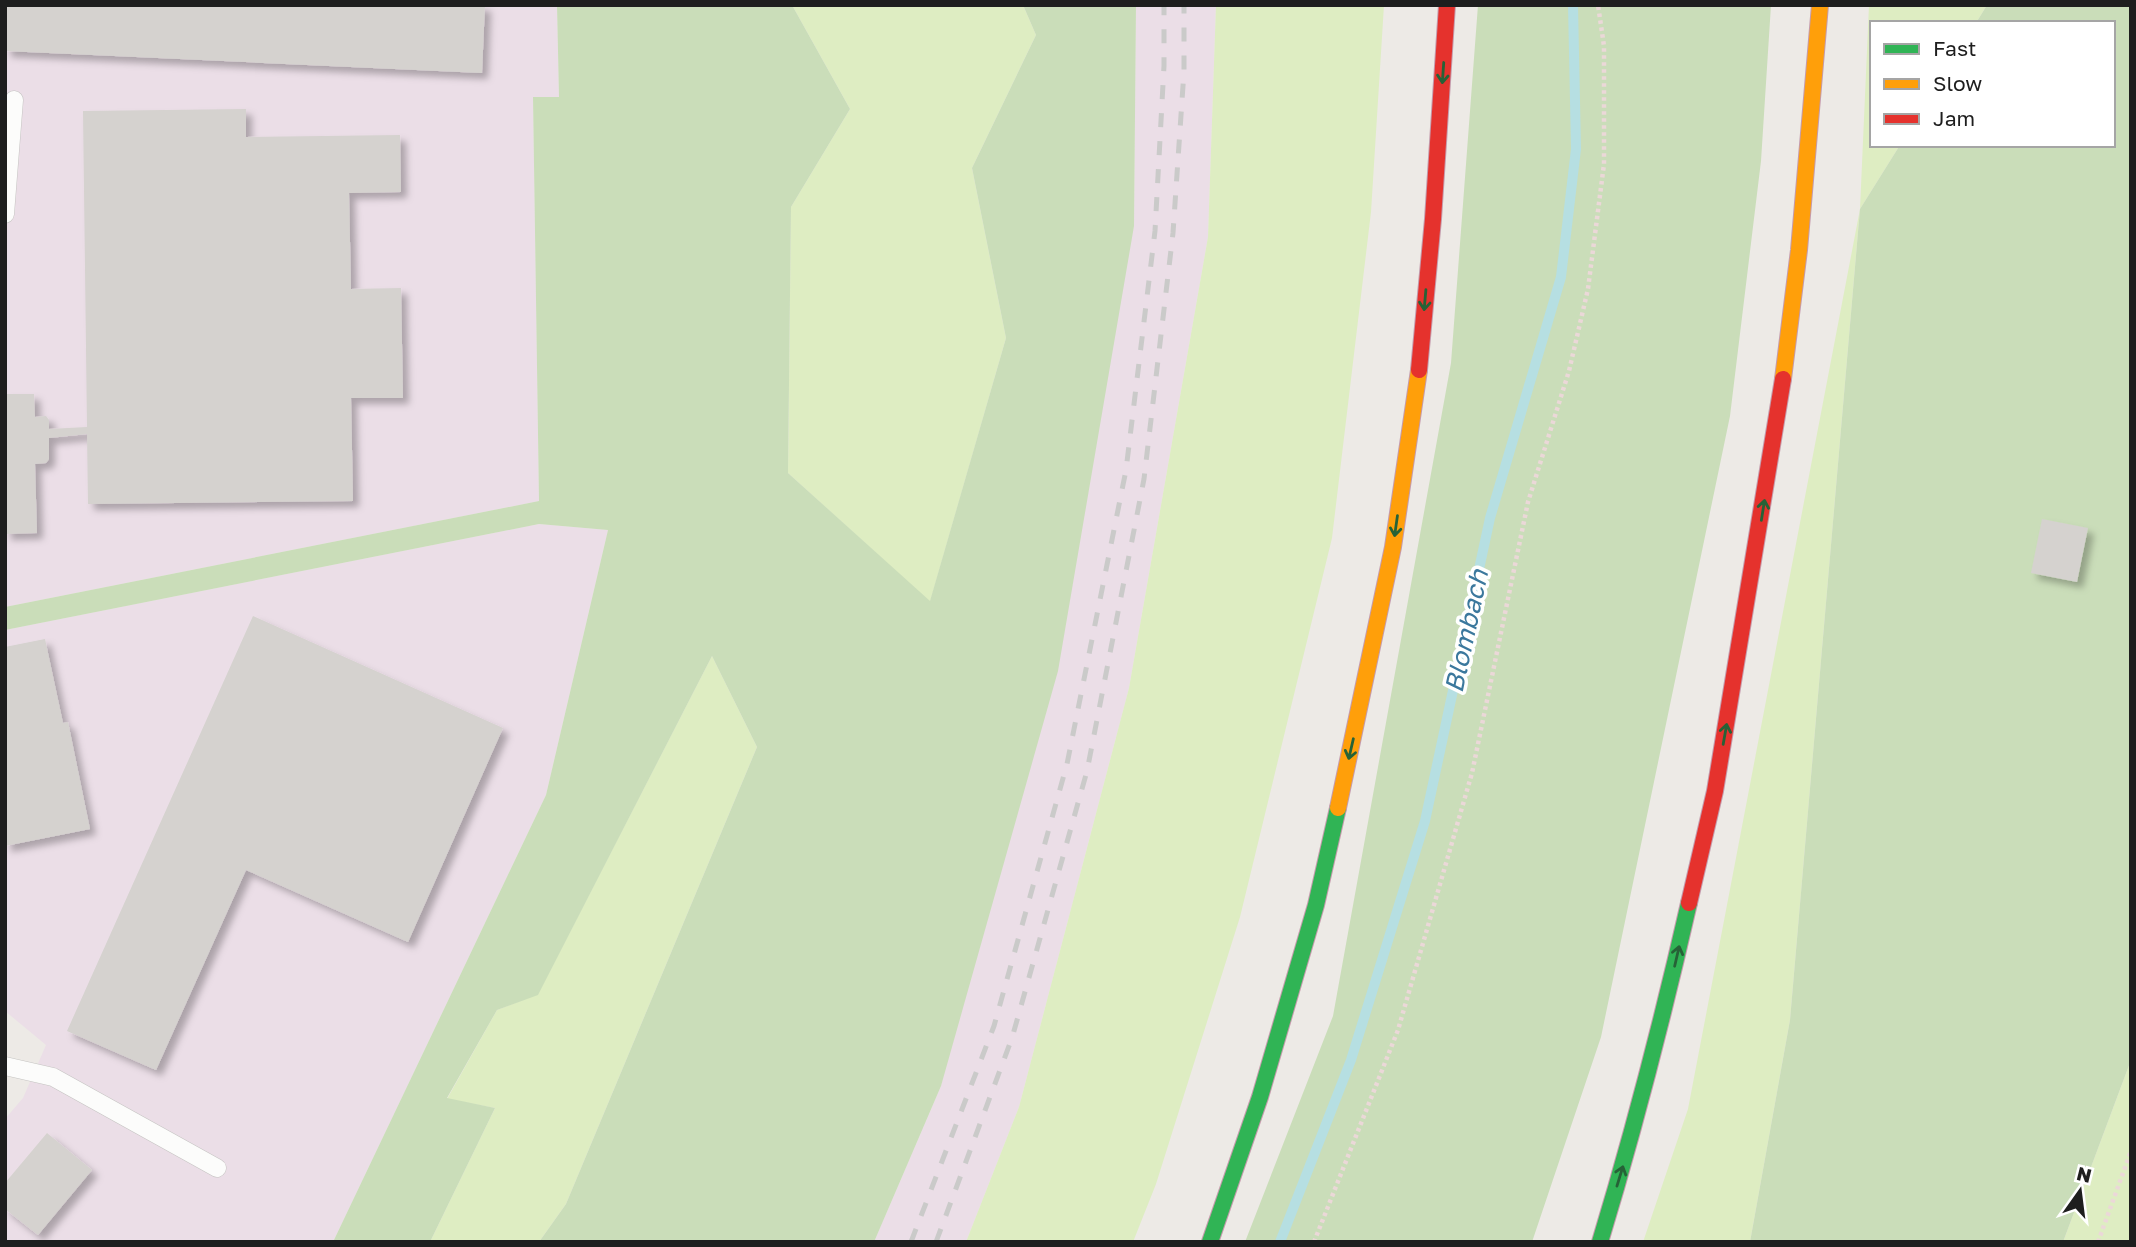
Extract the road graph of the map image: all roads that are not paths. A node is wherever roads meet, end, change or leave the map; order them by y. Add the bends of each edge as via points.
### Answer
1 (1447, 5) edge
2 (1820, 5) edge
3 (14, 100) dead end
4 (5, 214) edge
5 (5, 1066) edge
6 (216, 1168) dead end
7 (1210, 1242) edge
8 (1600, 1242) edge

1 -> 7 highway via 1417,386 1393,547 1316,905 1260,1097
8 -> 2 highway via 1665,1007 1718,777 1782,390 1800,250
3 - 4 lane
5 - 6 lane via 53,1077

